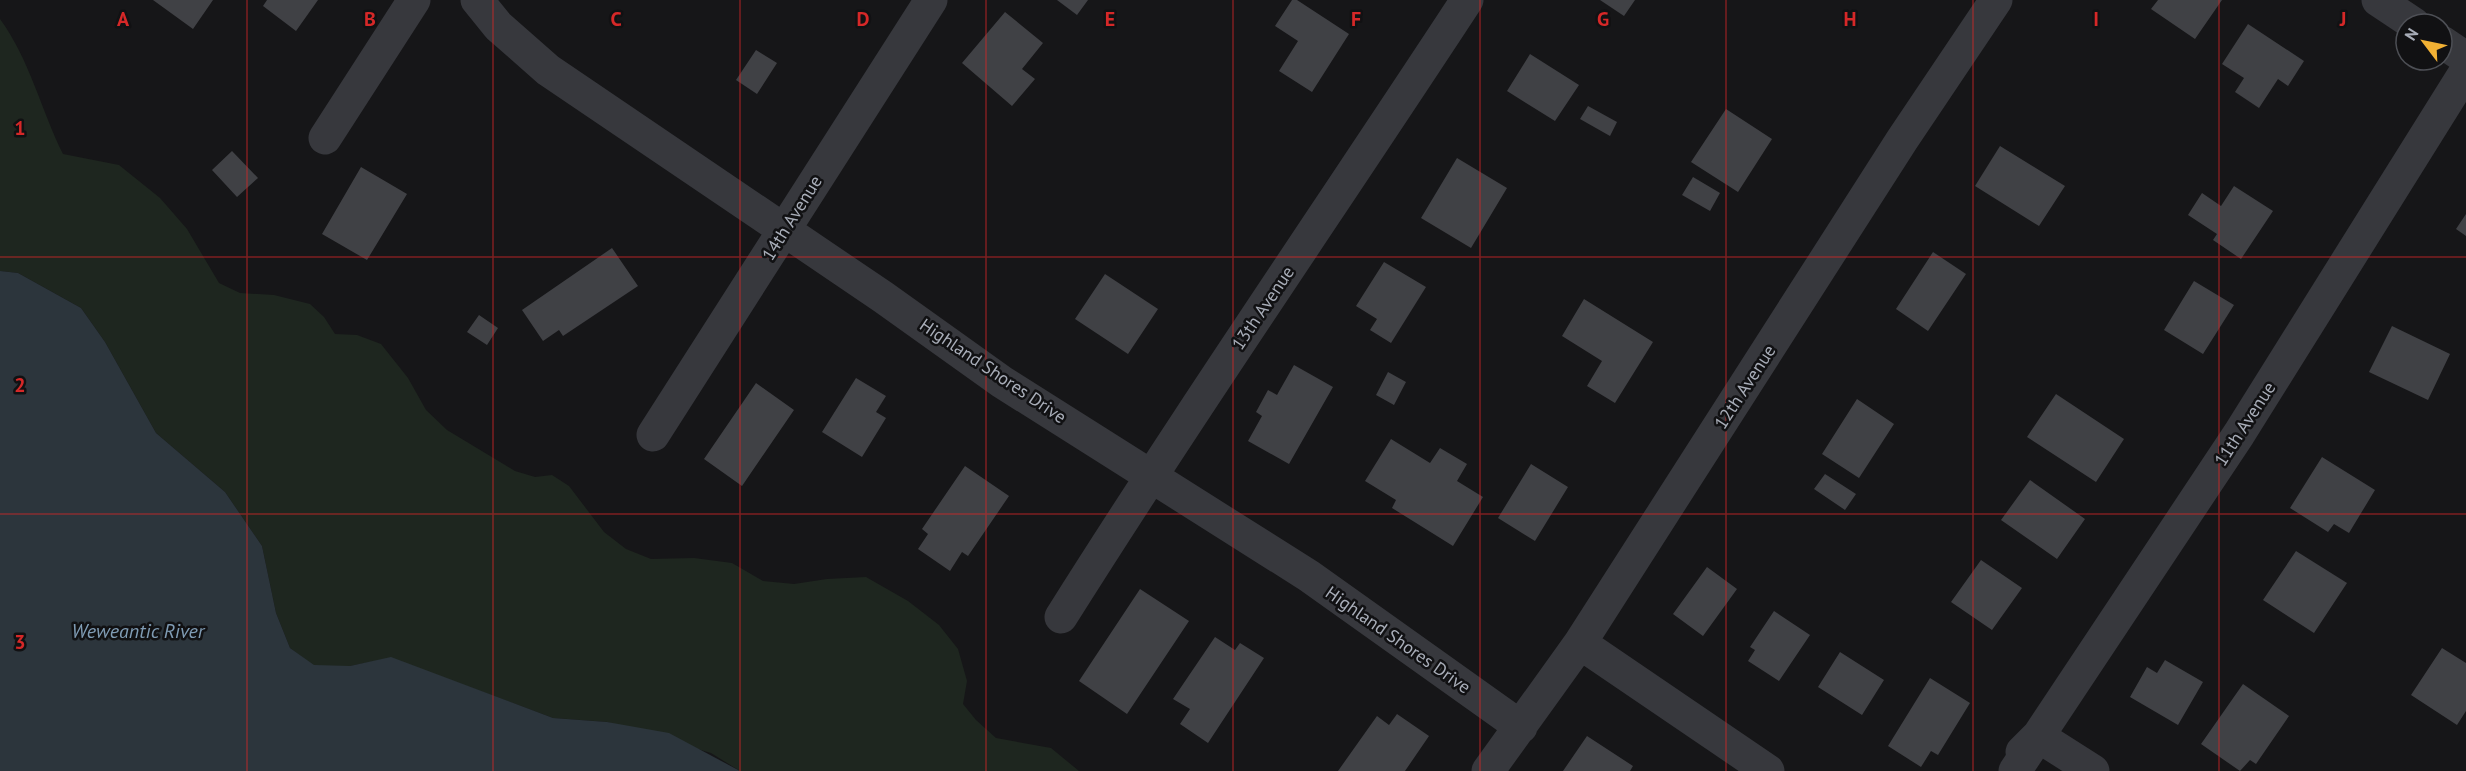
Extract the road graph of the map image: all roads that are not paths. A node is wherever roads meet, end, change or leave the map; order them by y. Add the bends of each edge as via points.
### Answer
1 (414, 0) edge
2 (477, 0) edge
3 (931, 0) edge
4 (1467, 0) edge
5 (1996, 0) edge
6 (2378, 0) edge
7 (2396, 12) edge
8 (2466, 71) edge
9 (326, 138) dead end
10 (785, 230) junction
11 (653, 435) dead end
12 (1151, 474) junction
13 (1061, 617) dead end
14 (1580, 643) junction
15 (1521, 727) junction
16 (2038, 736) junction
17 (1488, 771) edge
18 (1768, 771) edge
19 (2002, 771) edge
20 (2015, 771) edge
21 (2093, 771) edge

1 - 9 street
2 - 10 street, Highland Shores Drive via 498,26 548,70
3 - 10 street, 14th Avenue
4 - 12 street, 13th Avenue
5 - 14 street, 12th Avenue
6 - 7 street
8 - 16 street, 11th Avenue via 2239,434
10 - 11 street, 14th Avenue
10 - 12 street, Highland Shores Drive via 1002,382
12 - 13 street, 13th Avenue
12 - 15 street, Highland Shores Drive via 1309,576
14 - 15 street, 12th Avenue
14 - 18 street
15 - 17 street, 12th Avenue
16 - 19 street
16 - 20 street, 11th Avenue
16 - 21 street

